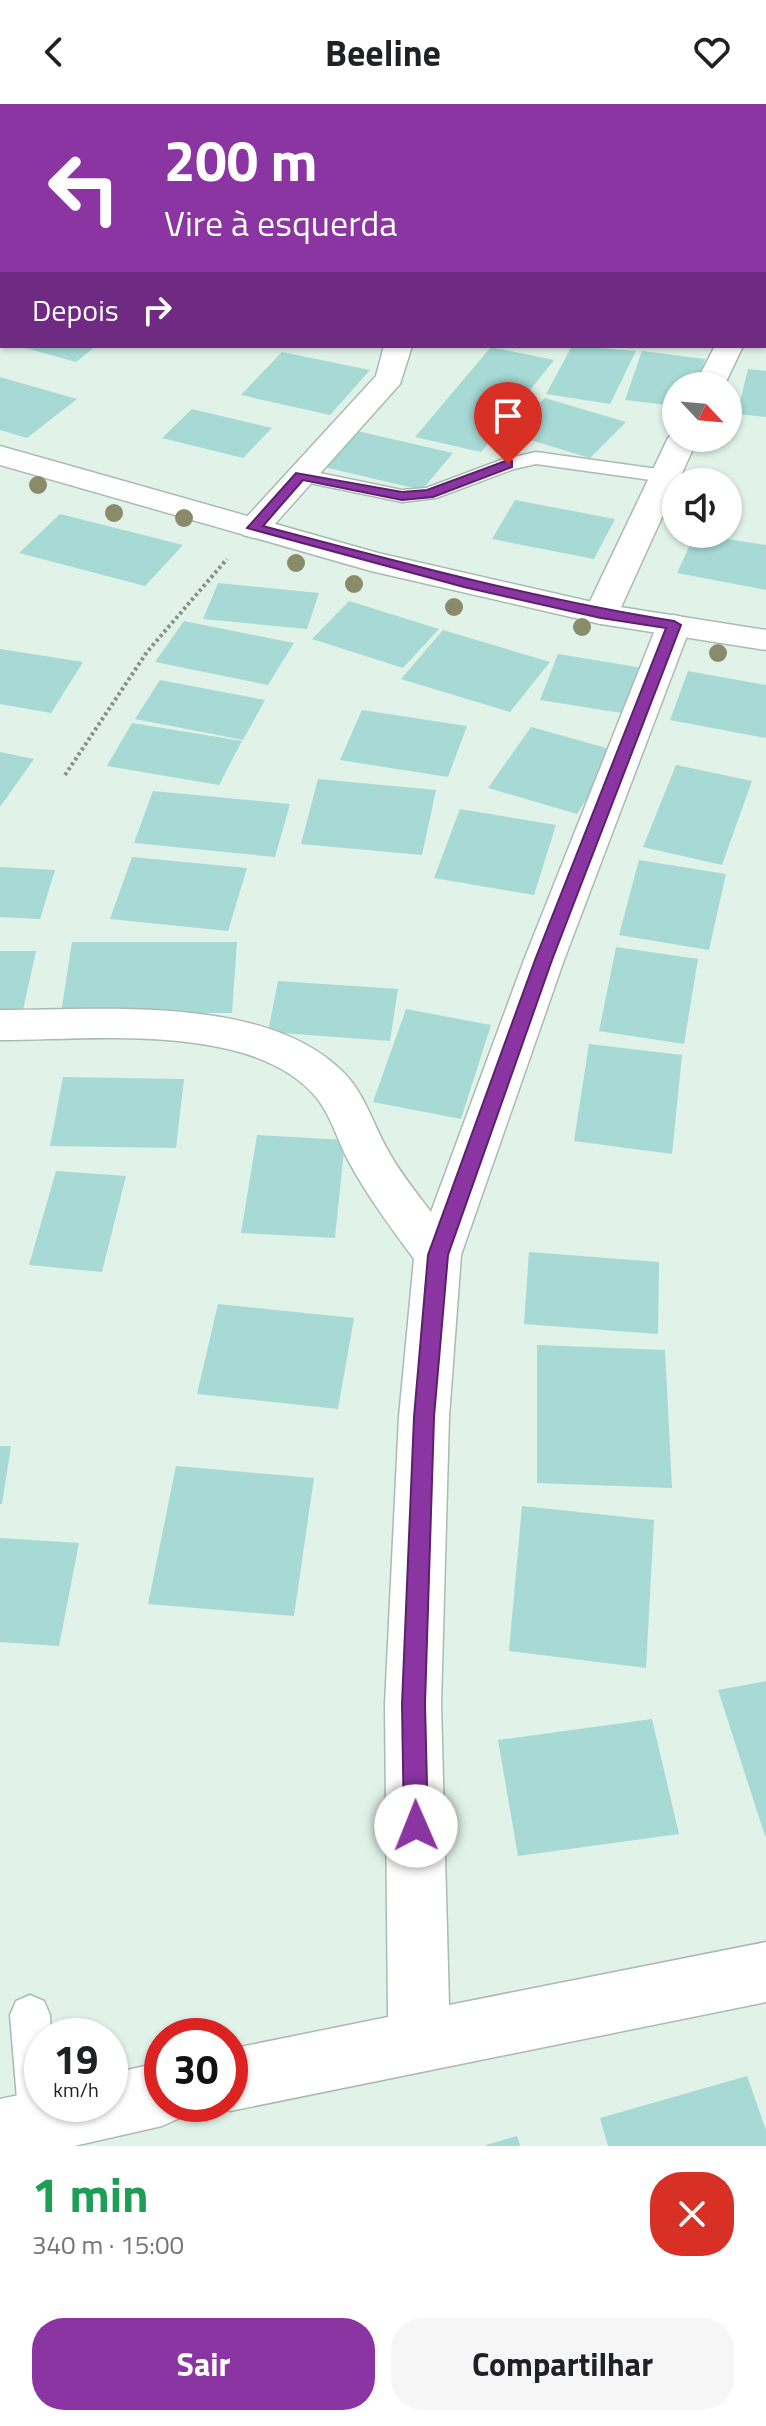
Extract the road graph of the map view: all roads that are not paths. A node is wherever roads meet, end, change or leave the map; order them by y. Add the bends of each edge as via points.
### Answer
1 (398, 348) edge
2 (728, 348) edge
3 (716, 372) edge
4 (0, 455) edge
5 (300, 475) junction
6 (662, 476) edge
7 (662, 482) edge
8 (254, 528) junction
9 (601, 614) junction
10 (674, 625) junction
11 (766, 640) edge
12 (0, 1025) edge
13 (438, 1255) junction
14 (766, 1972) edge
15 (30, 2015) dead end
16 (419, 2041) junction
17 (248, 2076) edge
18 (144, 2098) edge
19 (19, 2127) edge

1 - 5 street via 390,378
2 - 3 street
4 - 8 street
5 - 6 lane via 402,496 429,494 536,458
5 - 8 street
7 - 9 street
8 - 9 street
9 - 10 street
10 - 11 street
10 - 13 street via 544,960
12 - 13 street via 194,1030 247,1036 294,1054 330,1085 397,1205
13 - 16 street via 424,1417 413,1704
14 - 16 street
15 - 19 lane
16 - 17 street
18 - 19 street

